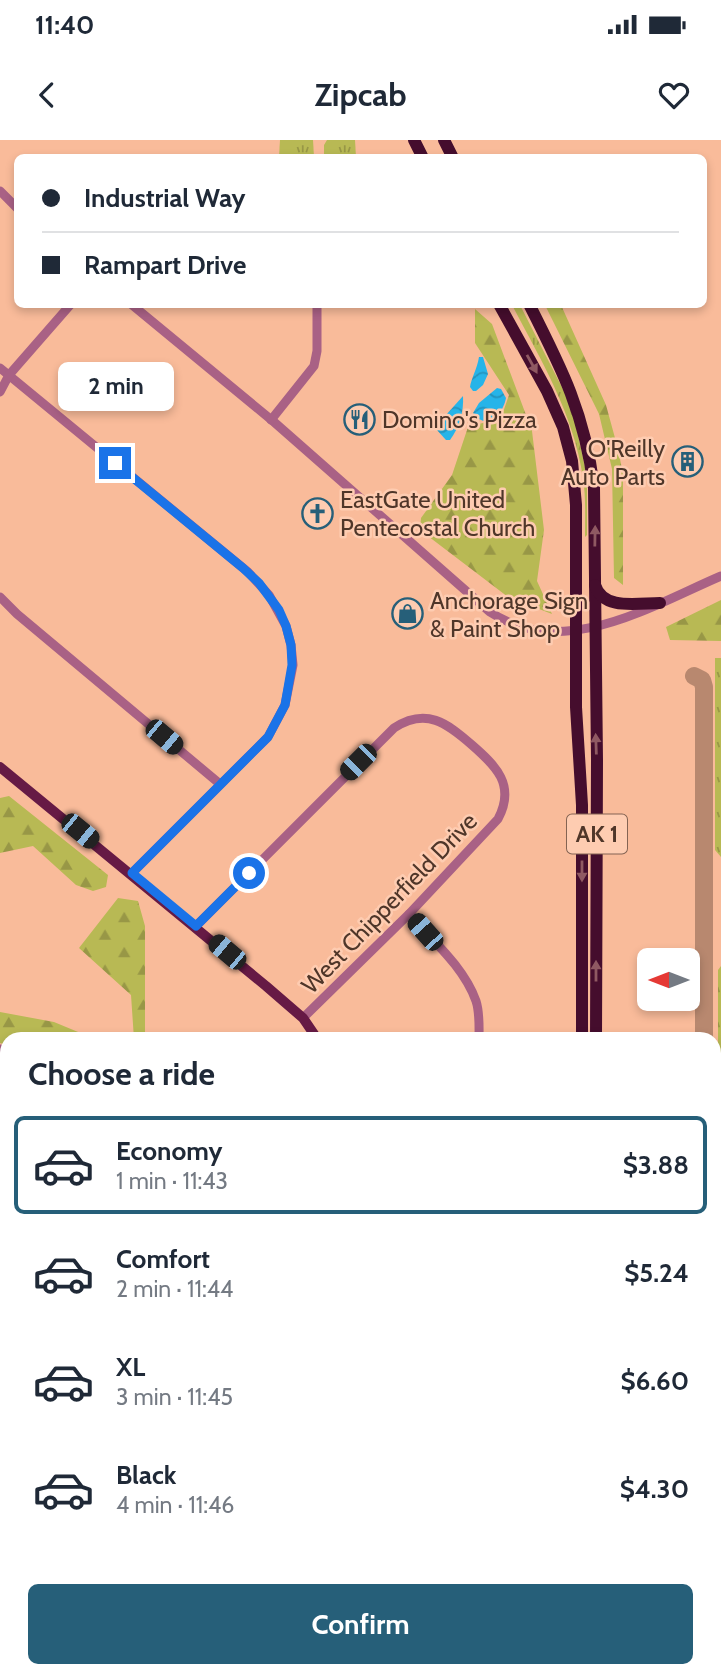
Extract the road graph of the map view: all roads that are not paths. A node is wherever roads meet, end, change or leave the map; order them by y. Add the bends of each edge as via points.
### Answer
1 (0, 191) edge
2 (14, 205) edge
3 (68, 308) edge
4 (136, 308) edge
5 (317, 308) edge
6 (501, 308) edge
7 (531, 308) edge
8 (0, 368) edge
9 (9, 375) junction
10 (0, 392) edge
11 (271, 420) junction
12 (721, 576) edge
13 (594, 580) junction
14 (0, 597) edge
15 (660, 603) junction
16 (594, 629) junction
17 (576, 631) junction
18 (0, 766) edge
19 (220, 784) junction
20 (132, 873) junction
21 (409, 914) junction
22 (196, 926) junction
23 (303, 1018) junction
24 (313, 1032) edge
25 (479, 1032) edge
26 (582, 1032) edge
27 (596, 1032) edge

1 - 2 street
3 - 9 street
4 - 11 street
5 - 11 street via 314,366
6 -> 17 highway, AK 1 via 547,391 572,461
13 -> 7 highway, AK 1 via 590,455 565,375
8 - 9 street
9 - 10 street
9 - 19 street via 243,568 279,610 291,645 285,705 268,737
11 - 17 street via 490,612 539,632
12 - 15 street
13 - 15 highway via 601,596 614,602
13 - 16 highway, AK 1
14 - 19 street
15 - 16 street
16 - 17 street
27 -> 16 highway, AK 1
17 -> 26 highway, AK 1
18 - 20 main road
19 - 20 street
20 - 22 main road
21 - 22 street, West Chipperfield Drive via 498,819 505,795 493,763 445,723 424,718 401,723
21 - 23 street, West Chipperfield Drive
21 - 25 street via 469,986 477,1003
22 - 23 main road
23 - 24 main road

